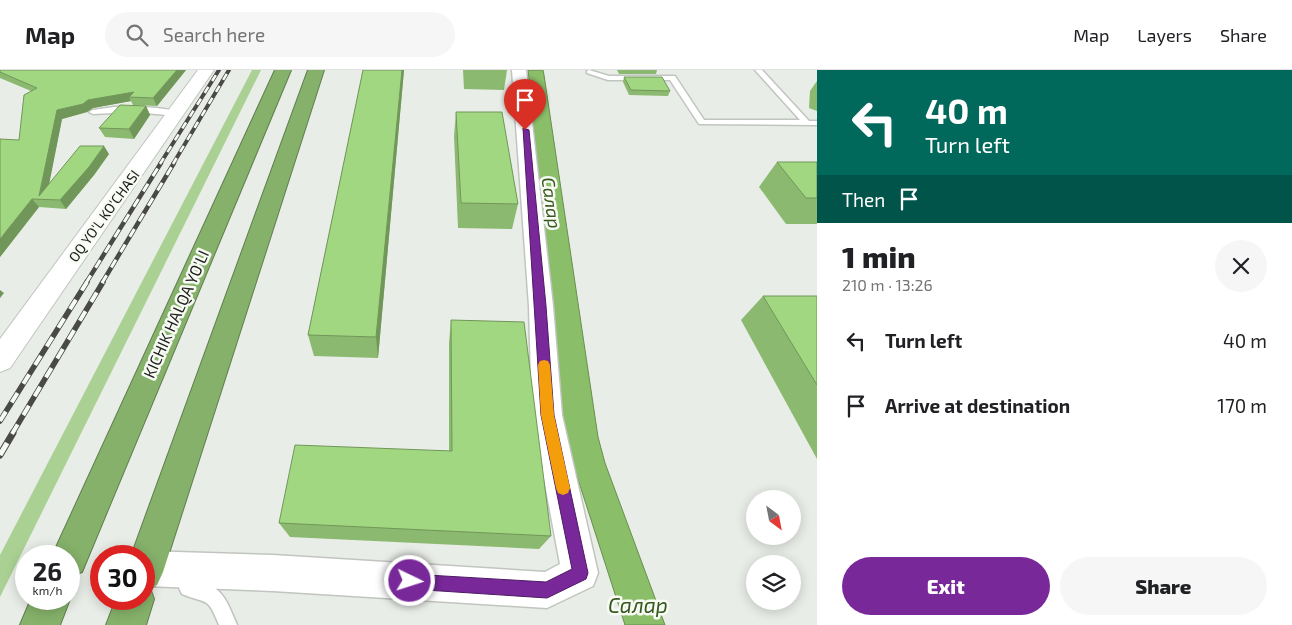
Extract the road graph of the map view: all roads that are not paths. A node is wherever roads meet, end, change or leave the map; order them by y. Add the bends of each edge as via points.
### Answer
1 (206, 70) edge
2 (283, 70) edge
3 (316, 70) edge
4 (520, 70) edge
5 (758, 70) edge
6 (589, 72) dead end
7 (93, 112) dead end
8 (177, 114) junction
9 (807, 123) junction
10 (817, 123) edge
11 (0, 360) edge
12 (75, 545) edge
13 (153, 545) edge
14 (155, 579) edge
15 (188, 588) dead end
16 (46, 610) edge
17 (131, 610) edge
18 (40, 625) edge
19 (126, 625) edge
20 (228, 625) edge

1 - 8 street, OQ YO'L KO'CHASI
2 - 12 highway, KICHIK HALQA YO'LI
3 - 13 highway
4 - 14 street via 548,415 580,573 547,590 273,573
5 - 9 lane
6 - 9 lane via 615,78 672,78 702,122
7 - 8 lane via 140,110
8 - 11 street, OQ YO'L KO'CHASI
9 - 10 lane
15 - 20 lane via 205,590 216,598
16 - 18 highway
17 - 19 highway

